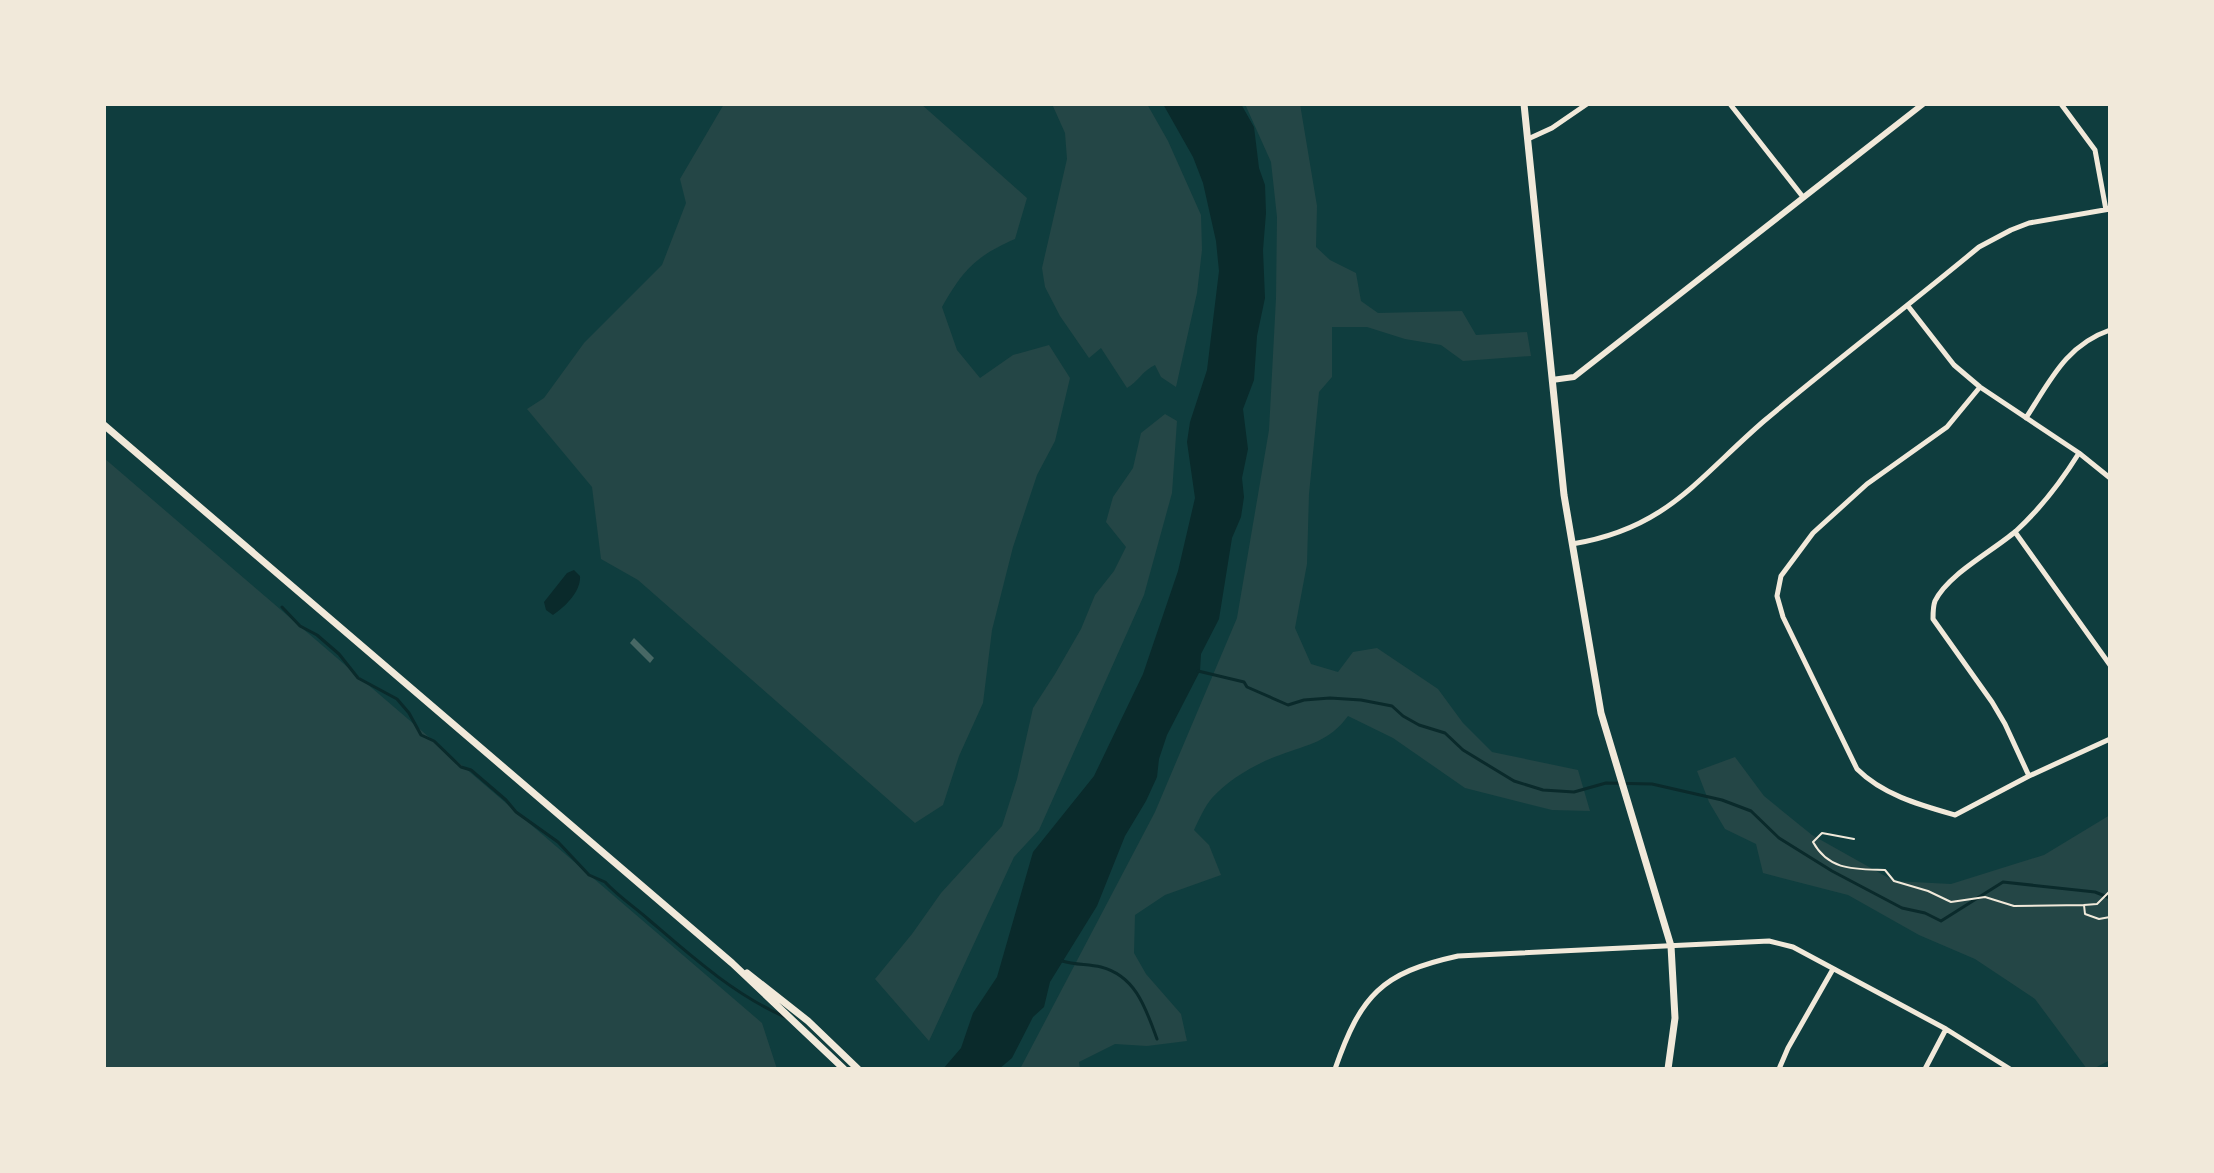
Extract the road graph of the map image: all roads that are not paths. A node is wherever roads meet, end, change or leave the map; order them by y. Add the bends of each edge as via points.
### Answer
1 (1524, 104) edge
2 (1587, 104) edge
3 (1730, 104) edge
4 (1923, 104) edge
5 (2061, 104) edge
6 (1528, 139) junction
7 (1803, 197) junction
8 (2108, 210) edge
9 (1908, 306) junction
10 (2110, 330) edge
11 (1552, 380) junction
12 (1980, 387) junction
13 (2026, 418) junction
14 (104, 425) edge
15 (2079, 453) junction
16 (2110, 478) edge
17 (2015, 532) junction
18 (1572, 544) junction
19 (2110, 665) edge
20 (2110, 739) edge
21 (2029, 776) junction
22 (1671, 946) junction
23 (1833, 969) junction
24 (770, 994) junction
25 (1946, 1029) junction
26 (844, 1069) edge
27 (858, 1069) edge
28 (1335, 1069) edge
29 (1668, 1069) edge
30 (1779, 1069) edge
31 (1925, 1069) edge
32 (2010, 1069) edge

1 - 6 main road
2 - 6 street
3 - 7 street
4 - 7 street
5 - 8 street via 2095,150
6 - 11 main road
7 - 11 street via 1574,377
8 - 9 street via 2011,230 1979,247
9 - 12 street via 1954,365
9 - 18 street via 1764,421 1676,502 1631,529
10 - 13 street via 2073,349
11 - 18 main road
12 - 13 street
12 - 21 street via 1947,427 1867,484 1813,533 1781,576 1777,596 1857,769 1873,785 1955,815
13 - 15 street
14 - 24 main road
15 - 16 street
15 - 17 street via 2061,483
17 - 19 street
17 - 21 street via 1945,588 1934,602 1933,619 1992,702
18 - 22 main road via 1601,713
20 - 21 street
22 - 23 street via 1769,941 1793,947
22 - 28 street via 1458,956 1404,970 1368,1001 1352,1024
22 - 29 main road via 1675,1018
23 - 25 street
23 - 30 street
24 - 26 main road
24 - 27 main road via 817,1028
25 - 31 street
25 - 32 street

